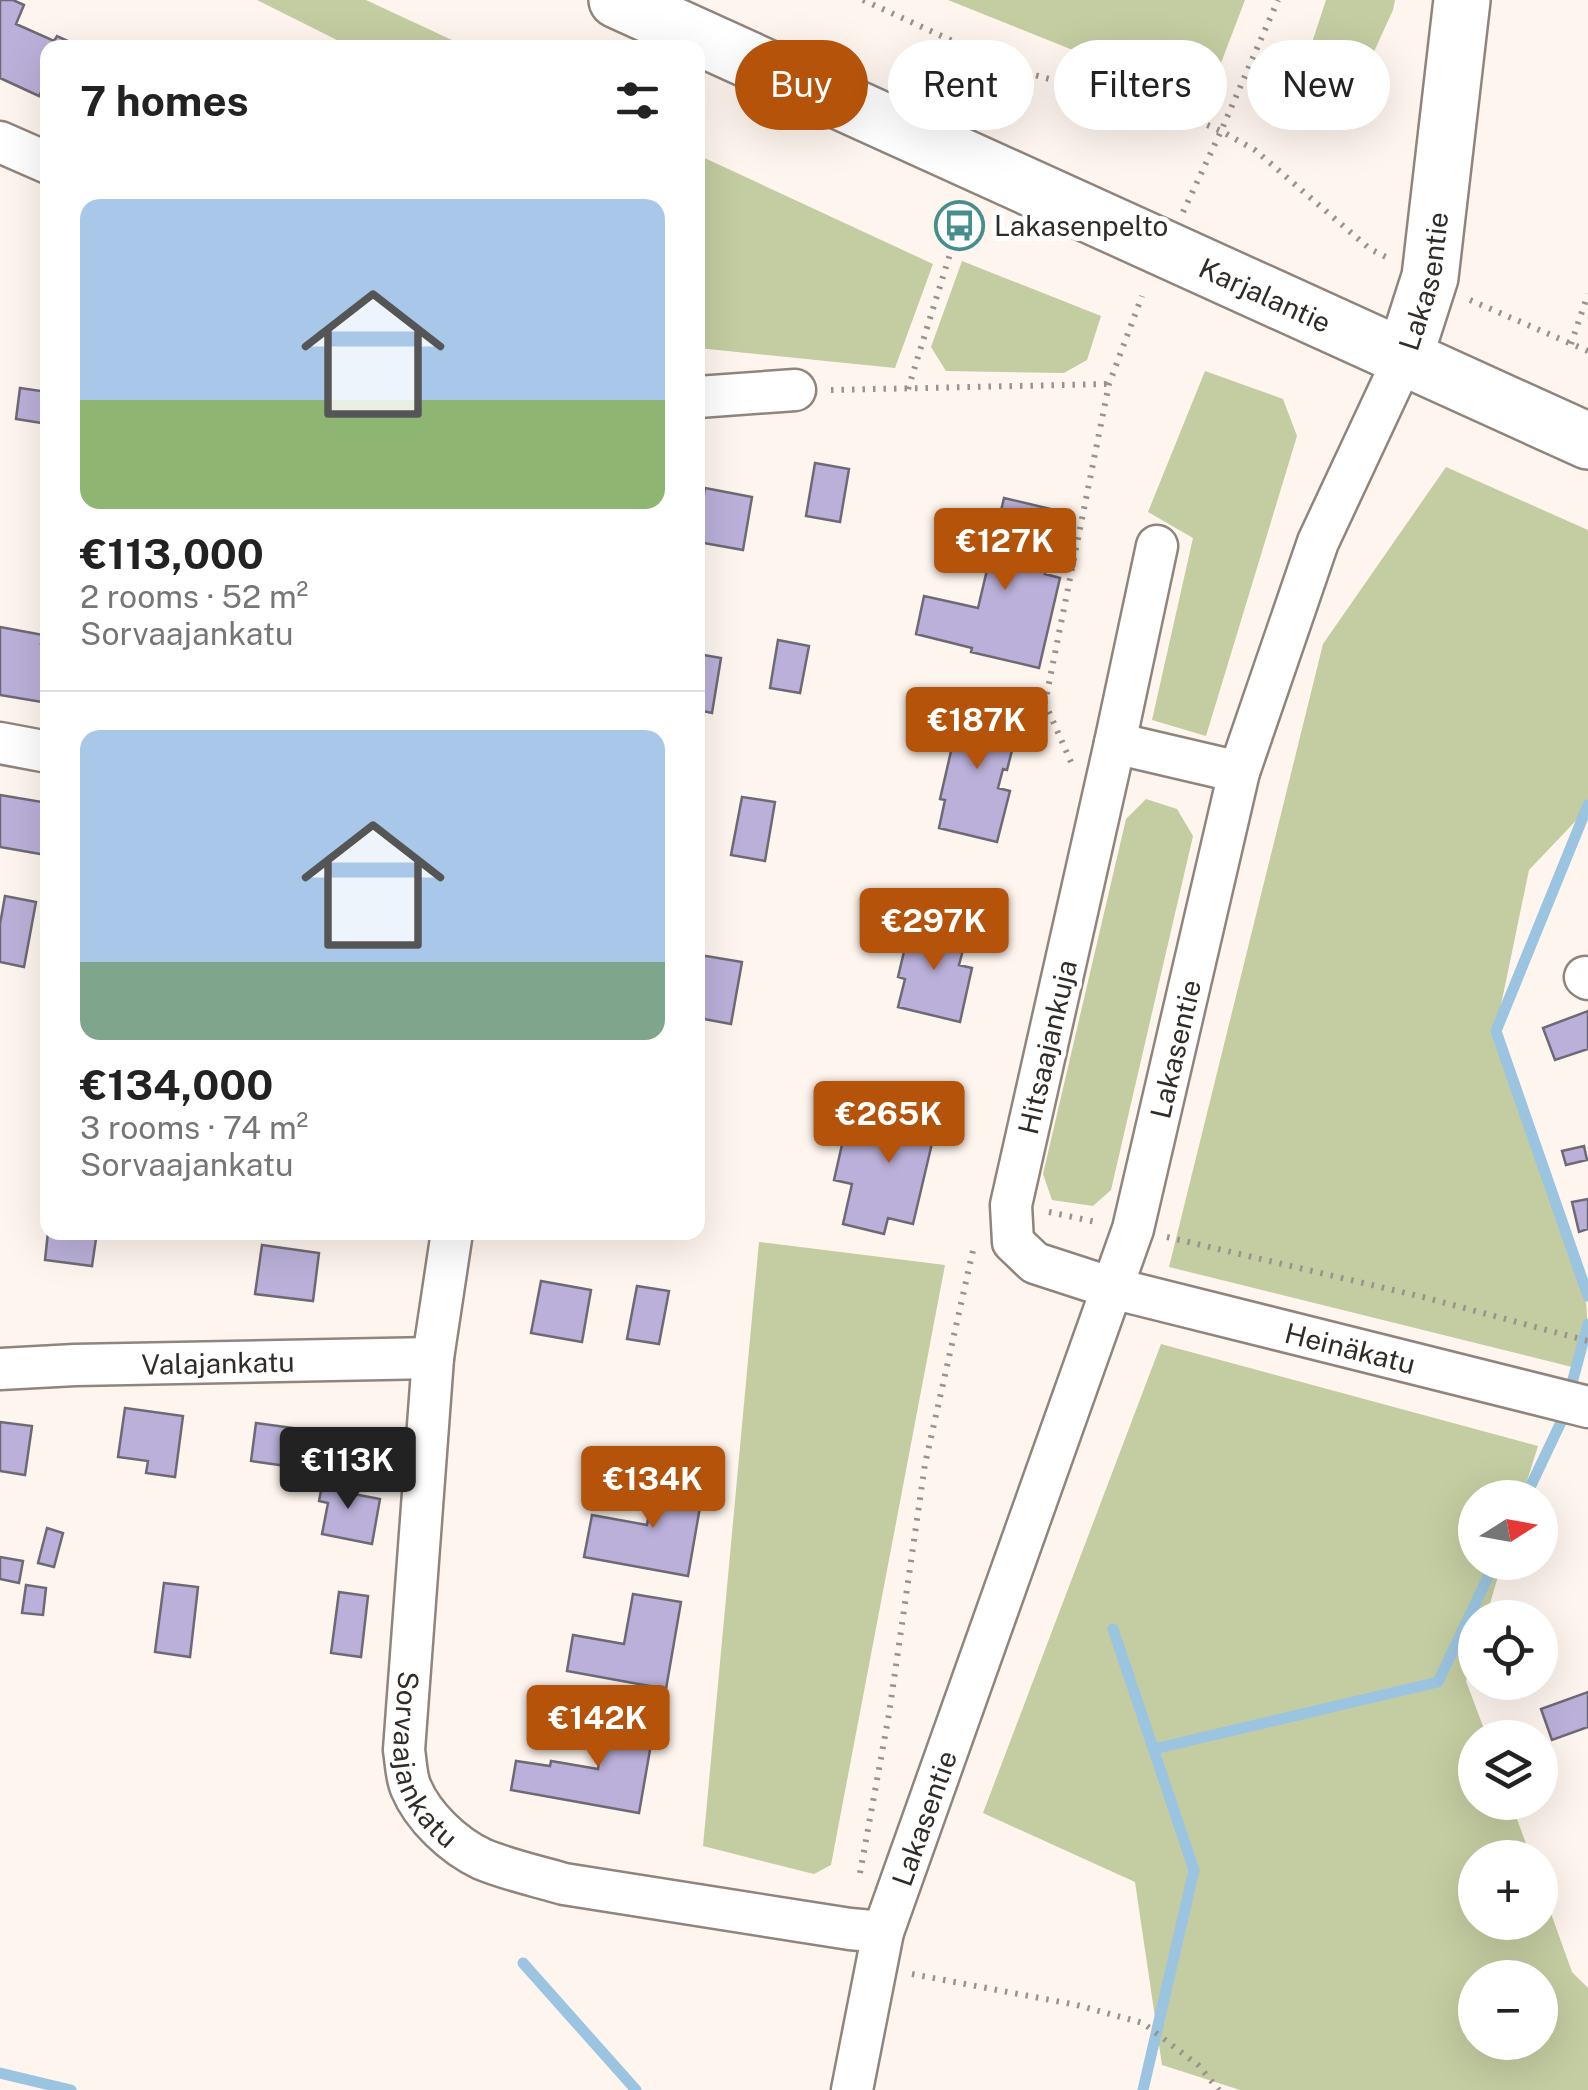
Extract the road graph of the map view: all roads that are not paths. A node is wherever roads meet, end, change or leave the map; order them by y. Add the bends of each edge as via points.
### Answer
1 (617, 0) edge
2 (1462, 0) edge
3 (705, 40) edge
4 (705, 40) edge
5 (0, 142) edge
6 (40, 160) edge
7 (1404, 358) junction
8 (795, 390) road end
9 (705, 396) edge
10 (1588, 441) edge
11 (1157, 546) dead end
12 (0, 743) edge
13 (1115, 744) junction
14 (40, 750) edge
15 (1239, 772) junction
16 (451, 1240) edge
17 (1112, 1288) junction
18 (433, 1358) junction
19 (0, 1369) edge
20 (1588, 1407) edge
21 (880, 1950) junction
22 (852, 2090) edge

1 - 3 main road, Karjalantie
2 - 7 main road, Lakasentie via 1430,277
4 - 7 main road, Karjalantie
5 - 6 street
7 - 10 main road, Karjalantie
7 - 15 street, Lakasentie via 1318,542
8 - 9 street
11 - 13 street, Hitsaajankuja
12 - 14 street
13 - 15 street
13 - 17 street, Hitsaajankuja via 1011,1205 1013,1242 1036,1263
15 - 17 street, Lakasentie via 1132,1229
16 - 18 street, Sorvaajankatu
17 - 20 street, Heinäkatu
17 - 21 street, Lakasentie
18 - 19 street, Valajankatu
18 - 21 street, Sorvaajankatu via 404,1750 410,1787 430,1818 479,1858 564,1884 850,1930
21 - 22 street, Lakasentie

